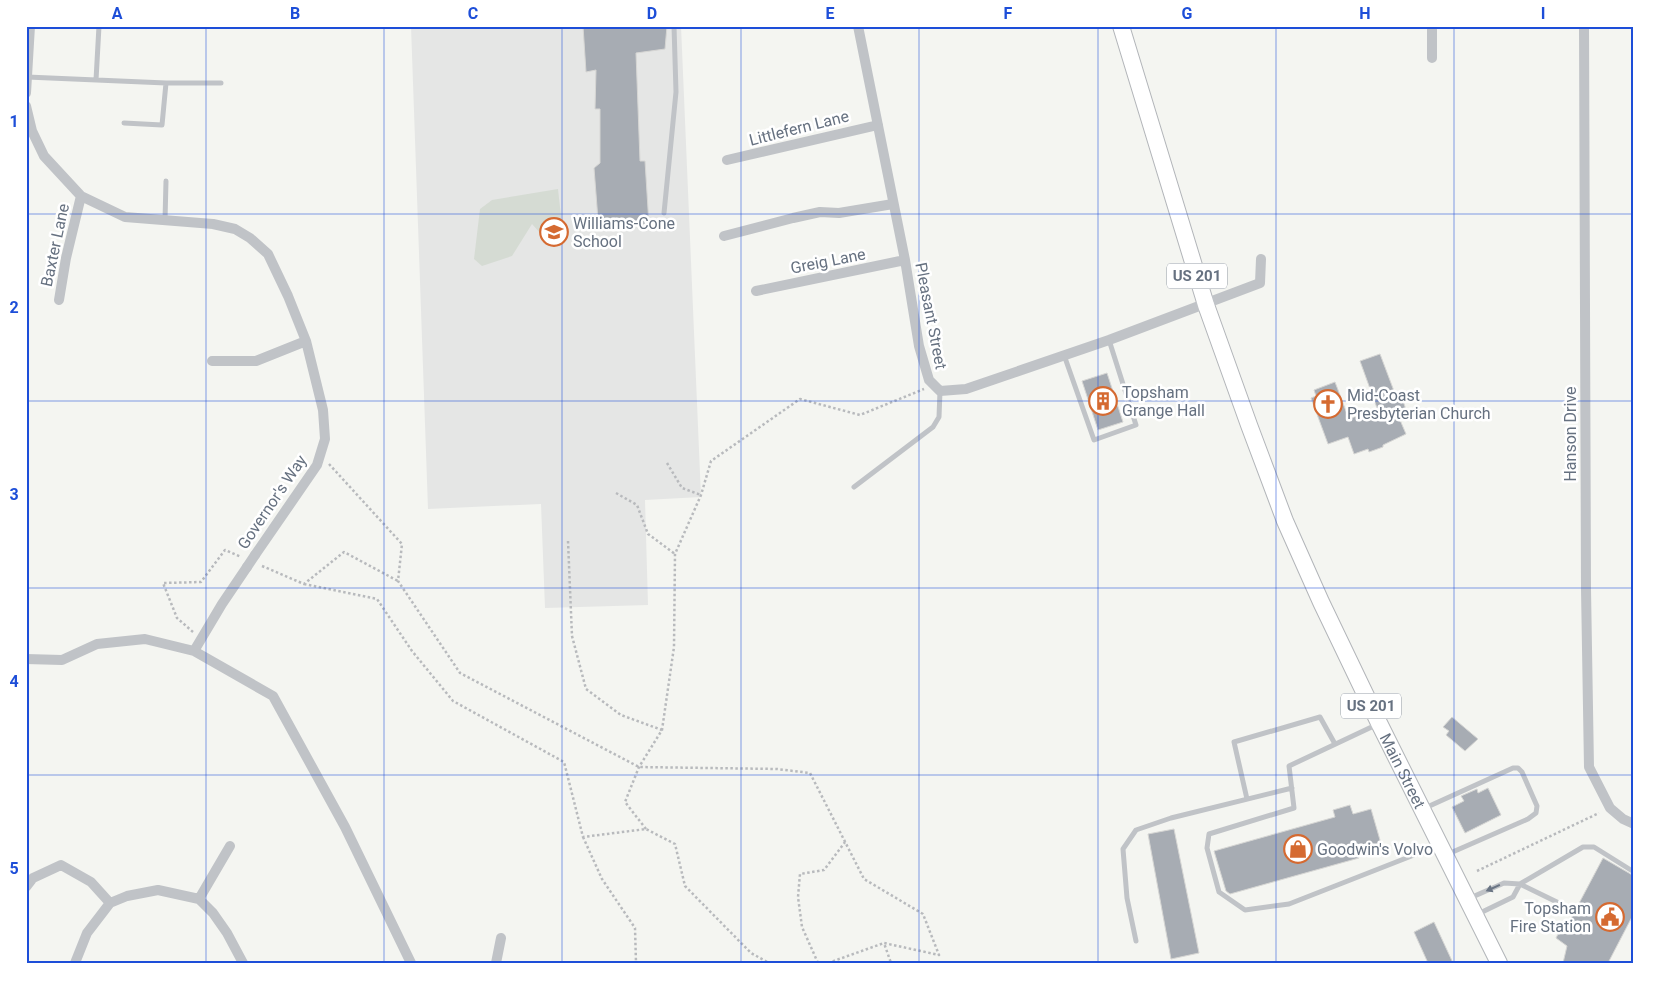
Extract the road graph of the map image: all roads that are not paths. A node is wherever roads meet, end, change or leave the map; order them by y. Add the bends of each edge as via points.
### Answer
1 (30, 26) edge
2 (99, 26) edge
3 (674, 26) edge
4 (858, 26) edge
5 (1121, 26) edge
6 (1432, 26) edge
7 (1584, 26) edge
8 (1432, 58) dead end
9 (27, 77) edge
10 (96, 80) junction
11 (166, 83) junction
12 (221, 83) dead end
13 (26, 93) edge
14 (26, 106) edge
15 (124, 123) dead end
16 (878, 125) junction
17 (727, 160) dead end
18 (166, 181) dead end
19 (81, 196) junction
20 (893, 204) junction
21 (664, 213) dead end
22 (165, 221) junction
23 (724, 236) dead end
24 (1261, 259) dead end
25 (905, 260) junction
26 (756, 291) dead end
27 (59, 300) dead end
28 (1206, 305) junction
29 (1109, 340) junction
30 (306, 341) junction
31 (1064, 355) junction
32 (212, 361) dead end
33 (940, 391) junction
34 (854, 487) dead end
35 (194, 652) junction
36 (26, 659) edge
37 (1379, 723) junction
38 (1335, 744) junction
39 (1292, 788) junction
40 (1247, 799) junction
41 (1422, 809) junction
42 (1634, 824) edge
43 (230, 846) dead end
44 (1443, 850) junction
45 (1634, 872) edge
46 (1520, 884) junction
47 (26, 887) edge
48 (199, 900) junction
49 (1467, 900) junction
50 (110, 903) junction
51 (1563, 905) dead end
52 (1475, 915) junction
53 (501, 938) dead end
54 (1136, 941) dead end
55 (76, 963) edge
56 (244, 963) edge
57 (411, 963) edge
58 (496, 963) edge
59 (1498, 963) edge

1 - 9 street
2 - 10 lane
3 - 21 lane via 676,92
4 - 16 street, Pleasant Street
5 - 28 main road, US 201
6 - 8 street
7 - 42 street, Hanson Drive via 1589,767 1610,808
9 - 10 lane
9 - 13 street
10 - 11 lane
11 - 12 lane
11 - 15 lane via 162,125
14 - 19 street, Governor's Way via 32,131 44,156
16 - 17 street, Littlefern Lane
16 - 20 street, Pleasant Street
18 - 22 lane
19 - 22 street, Governor's Way via 125,217
19 - 27 street, Baxter Lane
20 - 23 street via 839,213 820,212
20 - 25 street, Pleasant Street
22 - 30 street, Governor's Way via 213,224 235,229 250,238 268,254
24 - 28 street, Pleasant Street via 1260,283
25 - 26 street, Greig Lane
25 - 33 street, Pleasant Street via 928,380
28 - 29 street, Pleasant Street
28 - 37 main road, Main Street / US 201 via 1286,521
29 - 31 street, Pleasant Street
29 - 31 lane via 1136,425 1094,440
30 - 32 street via 256,360
30 - 35 street, Governor's Way, bridge via 323,410 325,439 317,465 257,560 246,567
31 - 33 street, Pleasant Street via 966,389
33 - 34 lane via 938,417 933,427
35 - 36 street via 145,639 97,644 62,660
35 - 57 street via 273,696 345,827
37 - 38 lane
37 - 41 main road, Main Street / US 201
38 - 39 lane via 1289,766
38 - 40 lane via 1320,717 1234,742
39 - 40 lane
39 - 44 lane via 1294,808 1209,834 1207,848 1219,892 1245,910 1289,904
40 - 54 lane via 1136,830 1123,848 1127,898
41 - 44 main road, Main Street / US 201
41 - 44 lane via 1512,768 1522,772 1537,806 1536,813 1528,819
43 - 48 street
44 - 49 main road, Main Street / US 201
45 - 46 lane via 1594,847 1583,848
46 -> 49 lane via 1504,883
46 - 51 lane
46 - 52 lane via 1514,897
47 - 50 street via 33,878 61,865 91,882
48 - 50 street via 158,890
48 - 56 street via 213,913
49 - 52 main road, Main Street / US 201
50 - 55 street via 88,934
52 - 59 main road, Main Street / US 201
53 - 58 street

